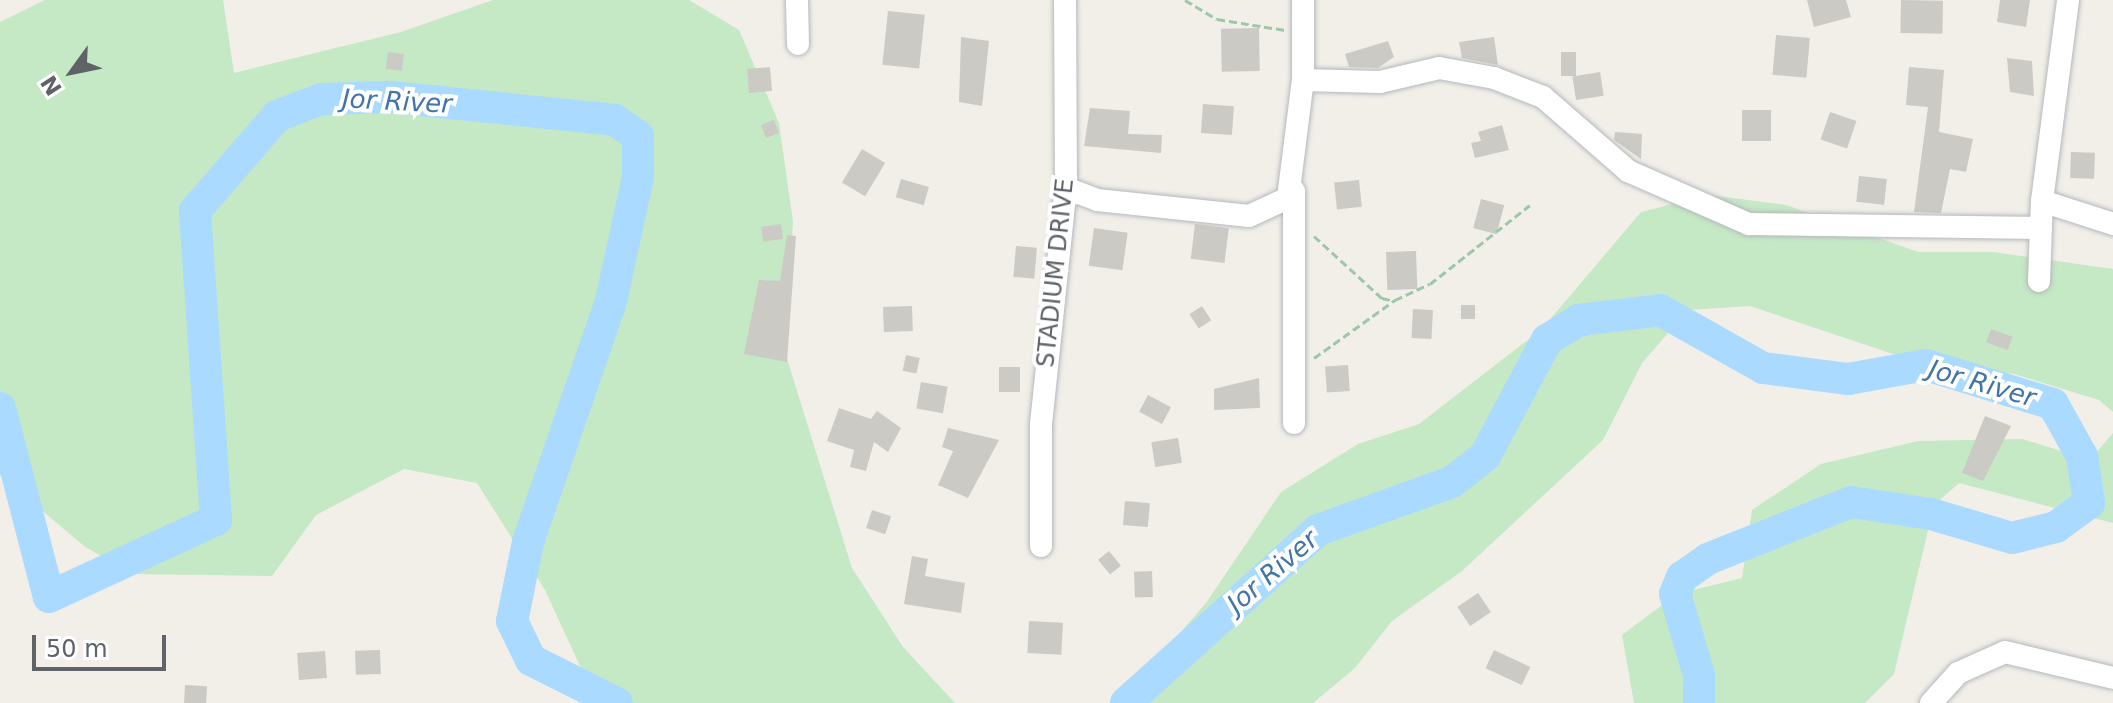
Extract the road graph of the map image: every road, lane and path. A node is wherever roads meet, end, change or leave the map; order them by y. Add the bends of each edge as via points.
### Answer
1 (797, 0) edge
2 (1065, 0) edge
3 (1185, 0) edge
4 (1303, 0) edge
5 (2068, 0) edge
6 (1301, 33) junction
7 (798, 44) dead end
8 (1303, 80) junction
9 (1066, 188) junction
10 (2042, 201) junction
11 (1294, 202) junction
12 (1530, 205) dead end
13 (2113, 224) edge
14 (2041, 228) junction
15 (2039, 281) dead end
16 (1394, 301) junction
17 (1294, 367) junction
18 (1294, 423) dead end
19 (1041, 546) dead end
20 (2113, 678) edge
21 (1931, 703) edge

1 - 7 street
2 - 9 street, STADIUM DRIVE
3 - 6 path via 1217,19
4 - 6 street
5 - 10 street
6 - 8 street
8 - 11 street
8 - 14 street via 1380,82 1439,68 1494,78 1543,97 1628,171 1749,224
9 - 11 street via 1097,200 1249,216
9 - 19 street, STADIUM DRIVE via 1041,424
10 - 13 street
10 - 14 street
11 - 16 path via 1334,257
11 - 17 street
12 - 16 path via 1430,284
14 - 15 street
16 - 17 path
17 - 18 street
20 - 21 street via 2005,652 1958,673

